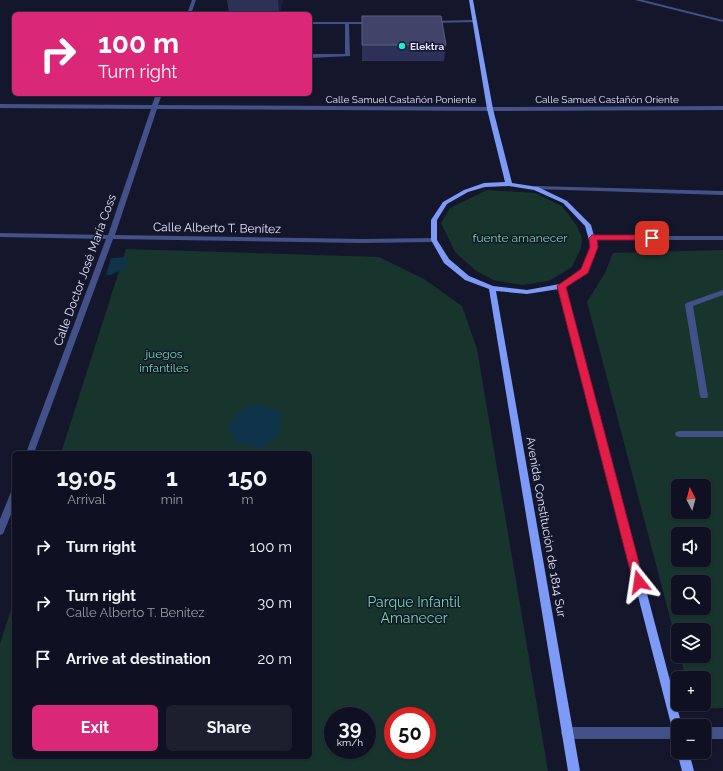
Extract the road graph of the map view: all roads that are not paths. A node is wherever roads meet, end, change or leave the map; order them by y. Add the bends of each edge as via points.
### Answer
1 (194, 0) edge
2 (470, 0) edge
3 (637, 0) edge
4 (190, 12) edge
5 (723, 21) edge
6 (427, 22) edge
7 (474, 22) junction
8 (347, 23) junction
9 (379, 23) edge
10 (312, 24) edge
11 (312, 56) edge
12 (158, 96) edge
13 (0, 106) edge
14 (154, 107) junction
15 (723, 108) edge
16 (490, 109) junction
17 (509, 184) junction
18 (536, 188) junction
19 (723, 192) edge
20 (0, 236) edge
21 (111, 237) junction
22 (592, 238) junction
23 (723, 238) edge
24 (434, 240) junction
25 (562, 286) junction
26 (492, 288) junction
27 (723, 292) edge
28 (704, 396) dead end
29 (679, 434) dead end
30 (723, 434) edge
31 (31, 451) edge
32 (12, 500) edge
33 (0, 531) edge
34 (675, 719) edge
35 (671, 732) edge
36 (567, 733) junction
37 (711, 733) edge
38 (723, 733) edge
39 (685, 759) edge
40 (574, 771) edge
41 (688, 771) edge

1 - 4 street
2 - 7 main road
3 - 5 street
6 - 7 street
7 - 16 main road
8 - 9 street
8 - 10 street
8 - 11 street via 348,55
12 - 14 street, Calle Doctor José María Coss
13 - 14 street, Calle Samuel Castañón Poniente
14 - 16 street, Calle Samuel Castañón Poniente
14 - 21 street, Calle Doctor José María Coss
15 - 16 street, Calle Samuel Castañón Oriente
16 - 17 main road
17 - 18 main road
17 - 24 main road via 484,185 466,191 445,204 434,220
18 - 19 street
18 - 22 main road via 565,202 588,225
20 - 21 street, Calle Alberto T. Benítez
21 - 24 street, Calle Alberto T. Benítez
21 - 31 street, Calle Doctor José María Coss
22 - 23 street
22 - 25 main road via 594,247 585,271
24 - 26 main road via 446,261 467,278
25 - 26 main road via 527,292
25 - 34 main road
26 - 36 main road, Avenida Constitución de 1814 Sur
27 - 28 street via 689,304
29 - 30 street
32 - 33 street
35 - 36 street
36 - 40 main road, Avenida Constitución de 1814 Sur
37 - 38 street
39 - 41 main road

